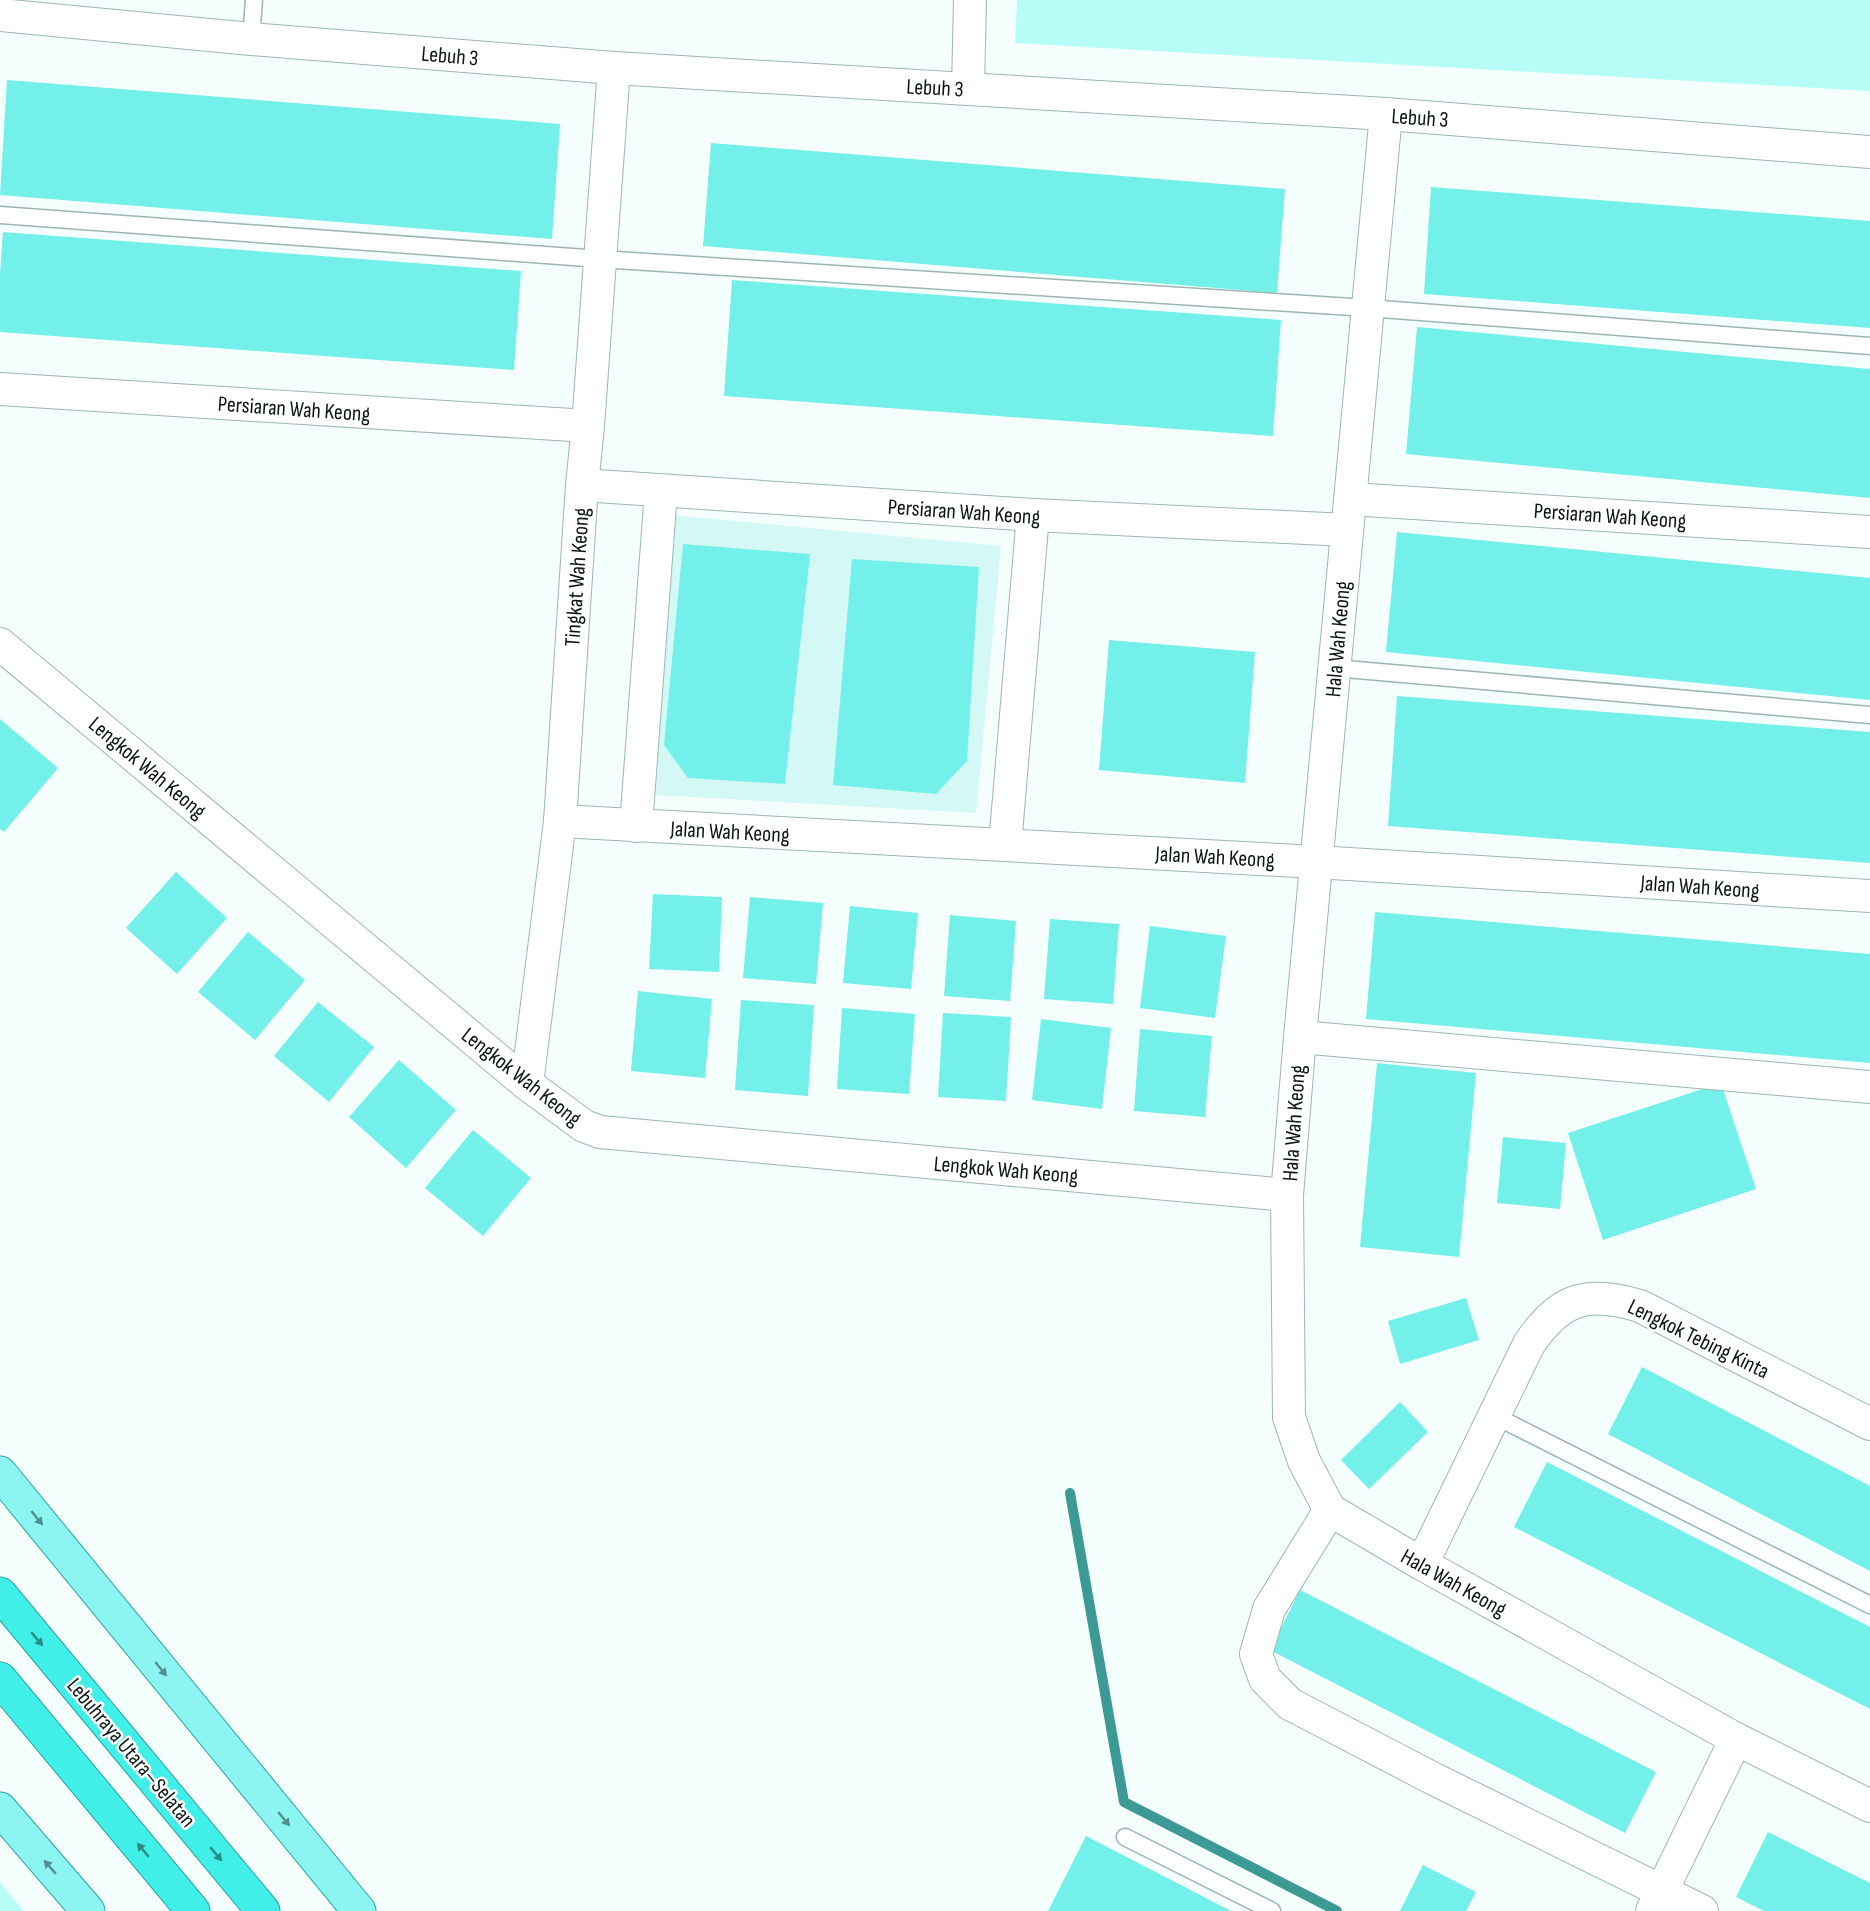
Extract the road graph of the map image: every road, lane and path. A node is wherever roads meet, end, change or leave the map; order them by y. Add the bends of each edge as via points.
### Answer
1 (254, 0) edge
2 (970, 0) edge
3 (0, 15) edge
4 (251, 39) junction
5 (614, 68) junction
6 (968, 89) junction
7 (1386, 114) junction
8 (1870, 152) edge
9 (0, 215) edge
10 (600, 259) junction
11 (1368, 308) junction
12 (1870, 346) edge
13 (0, 389) edge
14 (588, 426) junction
15 (582, 485) junction
16 (661, 491) junction
17 (1350, 499) junction
18 (1033, 515) junction
19 (1347, 530) junction
20 (1870, 532) edge
21 (0, 644) edge
22 (1334, 669) junction
23 (1870, 715) edge
24 (560, 821) junction
25 (636, 826) junction
26 (1005, 845) junction
27 (1316, 862) junction
28 (1870, 896) edge
29 (1300, 1037) junction
30 (527, 1084) junction
31 (1870, 1087) edge
32 (1287, 1195) junction
33 (1495, 1416) junction
34 (1870, 1424) edge
35 (0, 1473) edge
36 (1330, 1510) junction
37 (1422, 1564) junction
38 (0, 1594) edge
39 (1870, 1605) edge
40 (0, 1679) edge
41 (1736, 1739) junction
42 (1870, 1806) edge
43 (0, 1809) edge
44 (1125, 1838) dead end
45 (1657, 1901) edge
46 (88, 1911) edge
47 (194, 1911) edge
48 (263, 1911) edge
49 (359, 1911) edge
50 (1272, 1911) edge
51 (1702, 1911) edge

1 - 4 lane
2 - 6 street
3 - 4 street, Lebuh 3
4 - 5 street, Lebuh 3
5 - 6 street, Lebuh 3
5 - 10 street, Tingkat Wah Keong
6 - 7 street, Lebuh 3
7 - 8 street, Lebuh 3
7 - 11 street, Hala Wah Keong
9 - 10 lane
10 - 11 lane
10 - 14 street, Tingkat Wah Keong
11 - 12 lane
11 - 17 street, Hala Wah Keong
13 - 14 street, Persiaran Wah Keong
14 - 15 street, Tingkat Wah Keong
15 - 16 street, Persiaran Wah Keong
15 - 24 street, Tingkat Wah Keong
16 - 18 street, Persiaran Wah Keong
16 - 25 street
17 - 19 street, Hala Wah Keong
17 - 20 street, Persiaran Wah Keong
18 - 19 street, Persiaran Wah Keong
18 - 26 street
19 - 22 street, Hala Wah Keong
21 - 30 street, Lengkok Wah Keong
22 - 23 lane
22 - 27 street, Hala Wah Keong
24 - 25 street, Jalan Wah Keong
24 - 30 street, Tingkat Wah Keong
25 - 26 street, Jalan Wah Keong
26 - 27 street, Jalan Wah Keong
27 - 28 street, Jalan Wah Keong
27 - 29 street, Hala Wah Keong
29 - 31 street
29 - 32 street, Hala Wah Keong
30 - 32 street, Lengkok Wah Keong via 584,1126 600,1132
32 - 36 street, Hala Wah Keong via 1289,1417 1304,1461
33 - 34 street, Lengkok Tebing Kinta via 1543,1322 1564,1306 1588,1298 1614,1298 1640,1306
33 - 37 street, Lengkok Tebing Kinta
33 - 39 lane
35 -> 49 main road
36 - 37 street, Hala Wah Keong
36 - 45 street via 1269,1609 1256,1654 1265,1679 1290,1704
37 - 41 street, Hala Wah Keong
38 -> 48 highway, Lebuhraya Utara–Selatan
47 -> 40 highway
41 - 42 street, Hala Wah Keong
41 - 45 street
46 -> 43 main road
44 - 50 lane
45 - 51 street

